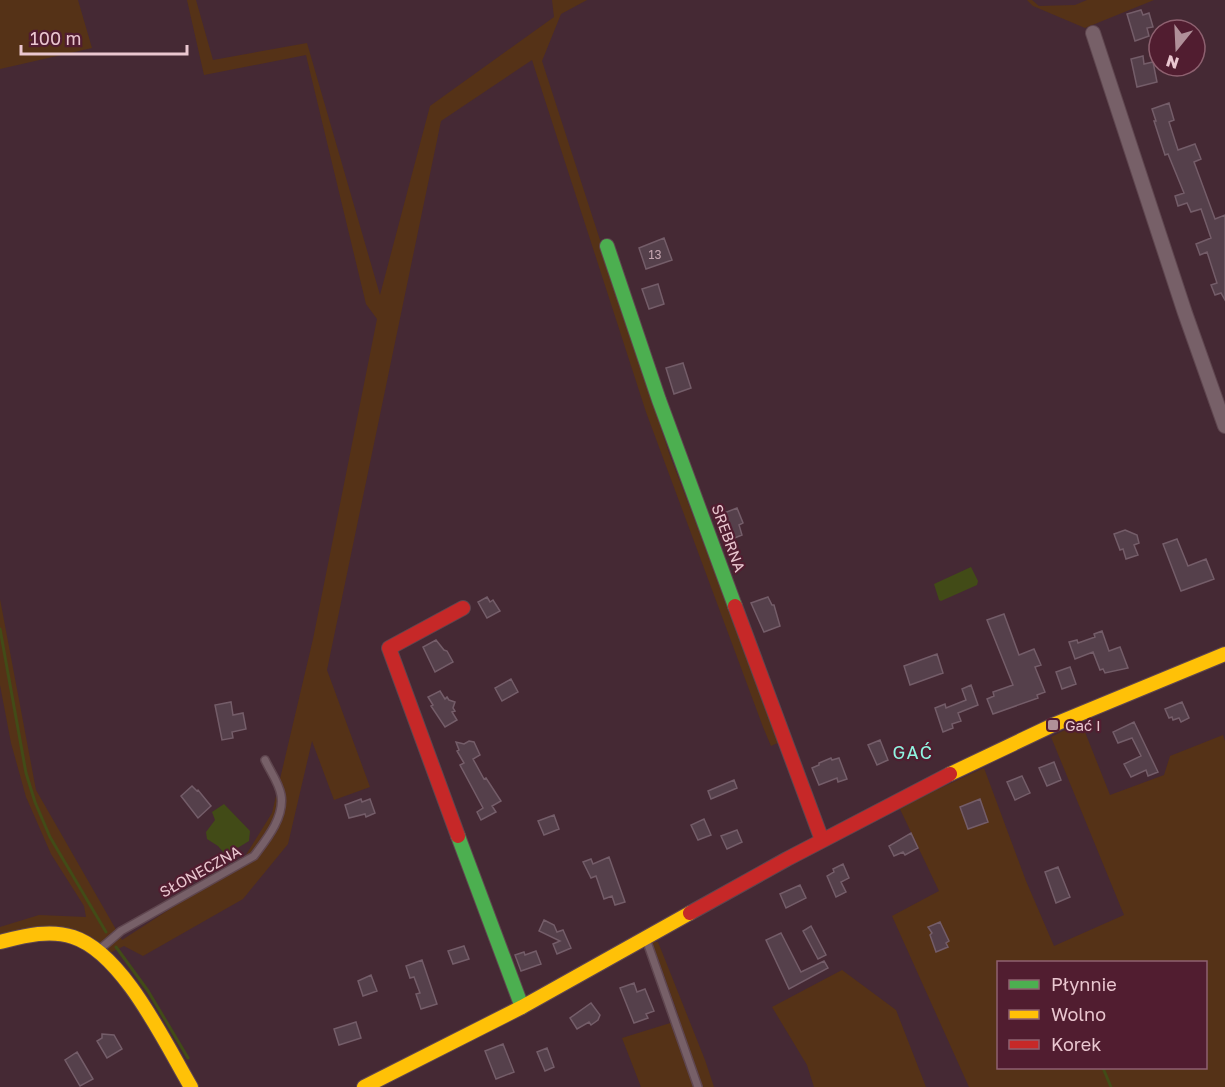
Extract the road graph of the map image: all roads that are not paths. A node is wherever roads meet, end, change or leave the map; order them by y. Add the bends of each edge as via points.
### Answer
1 (1093, 33) dead end
2 (607, 246) dead end
3 (1225, 426) edge
4 (463, 608) dead end
5 (1225, 654) edge
6 (265, 759) dead end
7 (822, 840) junction
8 (645, 937) junction
9 (0, 942) edge
10 (100, 949) junction
11 (522, 1006) junction
12 (191, 1087) edge
13 (364, 1087) edge
14 (698, 1087) edge

1 - 3 street
2 - 7 street, SREBRNA via 659,400
4 - 11 street via 389,648
5 - 7 street via 1053,725
6 - 10 lane, SŁONECZNA via 281,796 279,816 254,856 121,931
7 - 8 street
8 - 11 street
8 - 14 lane
9 - 10 street via 21,935 58,933
10 - 12 street via 131,984
11 - 13 street

